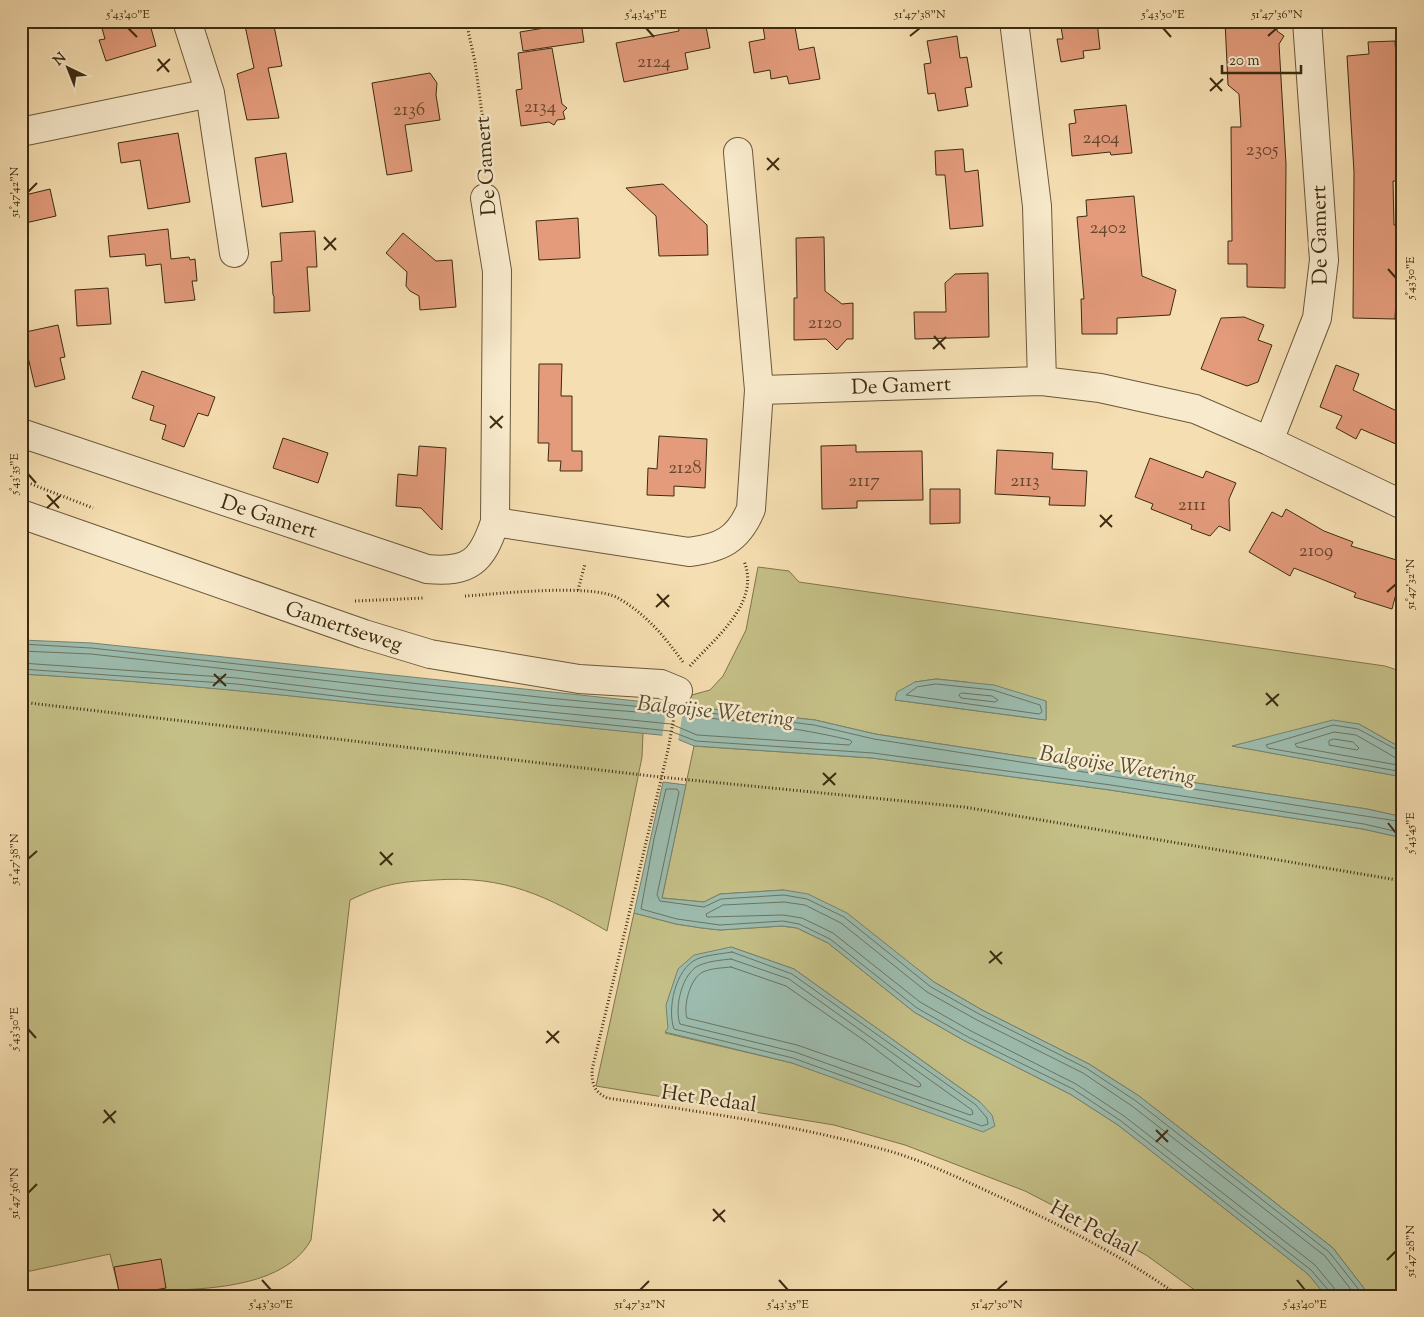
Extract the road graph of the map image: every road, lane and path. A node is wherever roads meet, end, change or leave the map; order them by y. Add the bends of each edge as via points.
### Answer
1 (187, 21) edge
2 (466, 21) edge
3 (1014, 21) edge
4 (1307, 21) edge
5 (210, 93) junction
6 (21, 132) edge
7 (738, 152) dead end
8 (485, 198) joint
9 (234, 253) dead end
10 (1042, 381) junction
11 (759, 390) junction
12 (21, 433) edge
13 (1269, 441) junction
14 (21, 480) edge
15 (1403, 505) edge
16 (94, 508) dead end
17 (21, 514) edge
18 (494, 522) junction
19 (732, 538) junction
20 (460, 596) dead end
21 (430, 597) dead end
22 (352, 602) dead end
23 (680, 691) junction
24 (21, 702) edge
25 (660, 777) junction
26 (1403, 881) edge
27 (1179, 1296) edge

1 - 5 street
2 - 8 path, De Gamert via 486,143 482,166
3 - 10 street via 1037,206
4 - 13 street, De Gamert via 1324,260 1318,318
5 - 6 street
5 - 9 street
7 - 11 street
8 - 18 street, De Gamert via 496,271
10 - 11 street, De Gamert
10 - 13 street, De Gamert via 1100,388 1195,409
11 - 19 street via 752,509 746,523
12 - 18 street, De Gamert via 428,568 449,571 472,562 486,548
13 - 15 street, De Gamert
14 - 16 path
17 - 23 street, Gamertseweg via 430,654 579,679 661,684
18 - 19 street via 689,552 714,548
19 - 23 path via 745,564 747,594 740,610
20 - 23 path via 578,590 616,597 657,627
21 - 22 path
23 - 25 path, Het Pedaal
24 - 25 path
25 - 26 path via 964,807
25 - 27 path, Het Pedaal via 592,1070 596,1092 607,1098 769,1122 890,1152 974,1185 1074,1231

